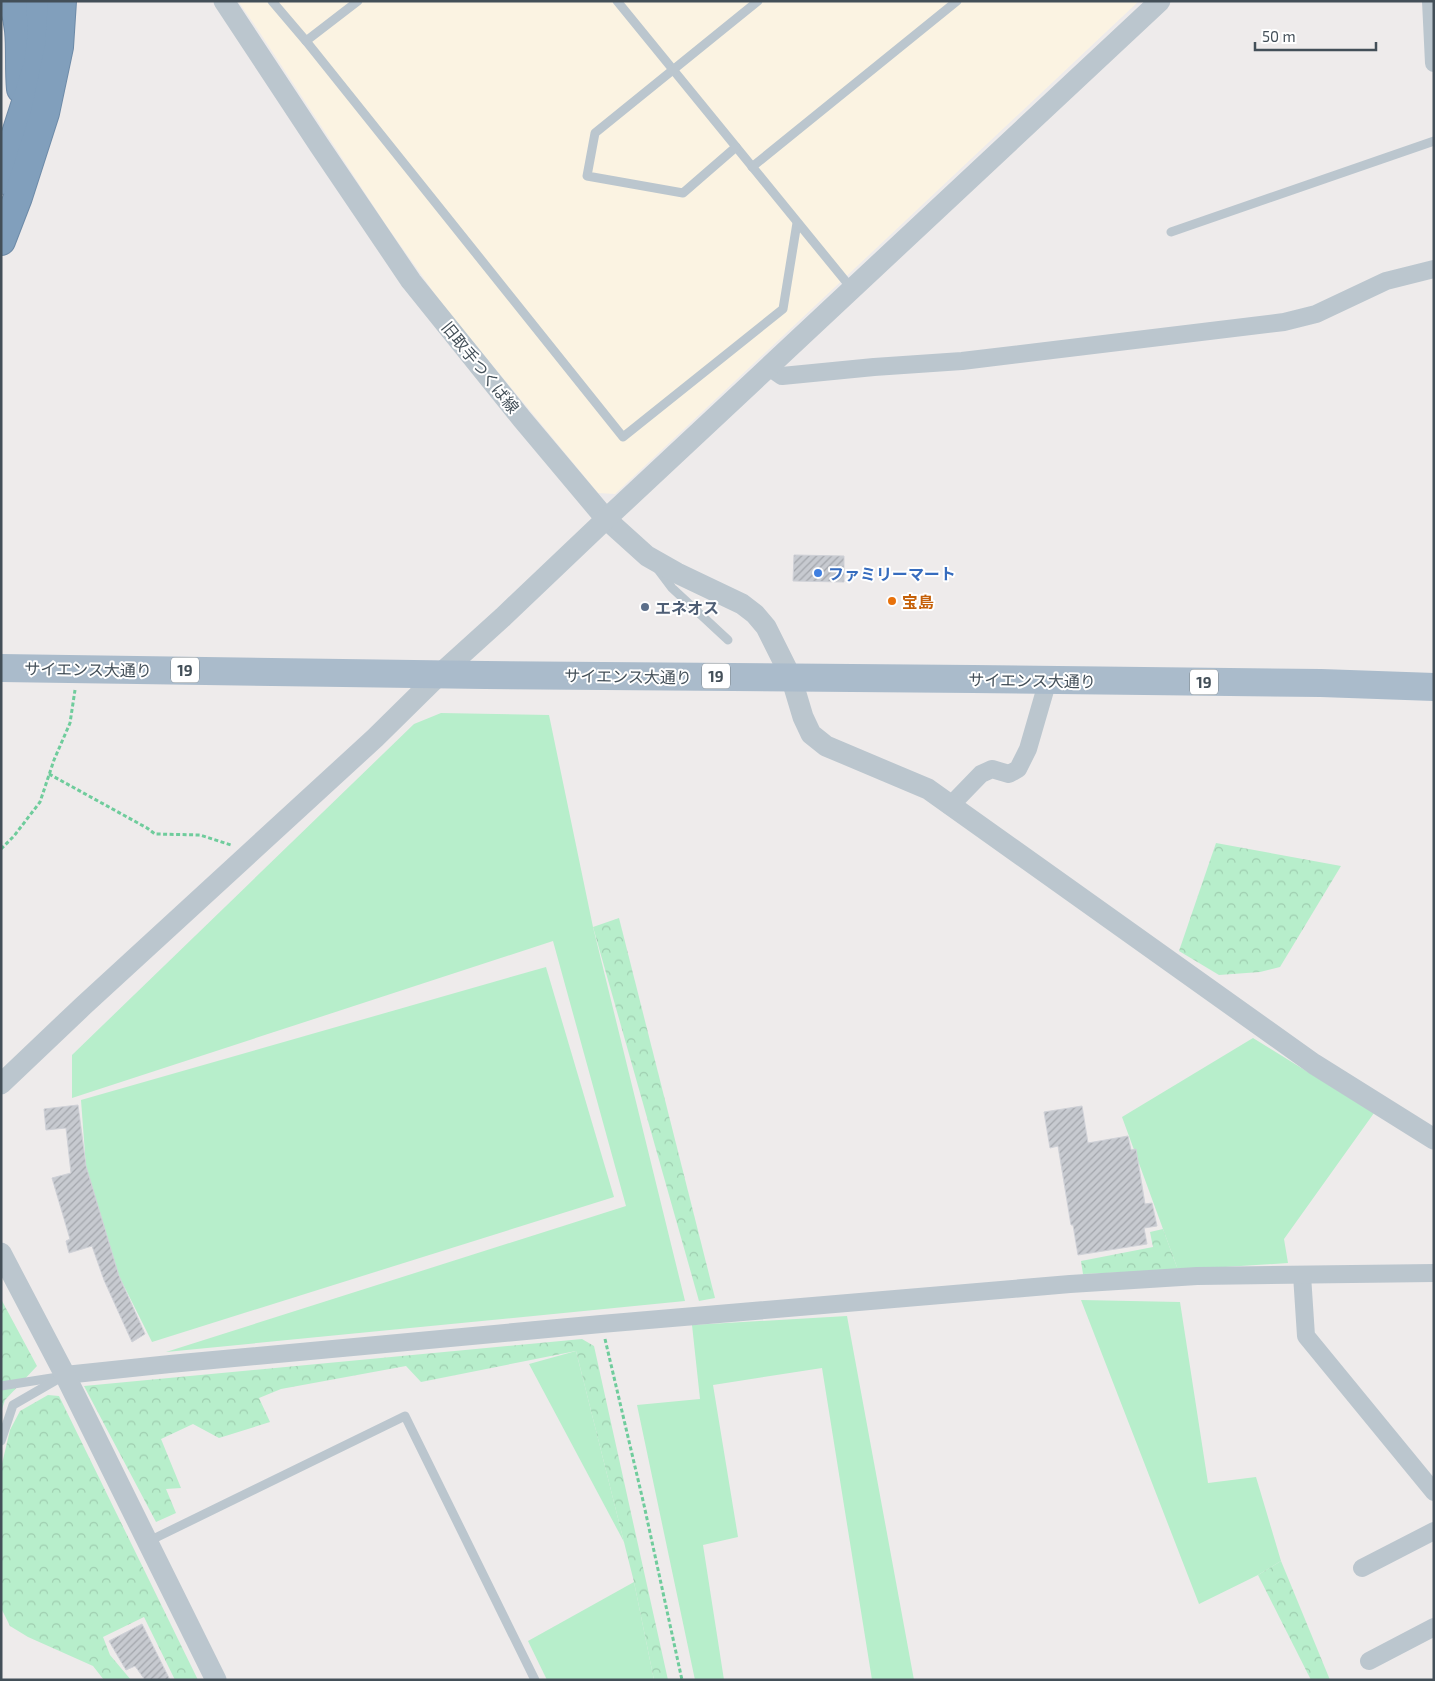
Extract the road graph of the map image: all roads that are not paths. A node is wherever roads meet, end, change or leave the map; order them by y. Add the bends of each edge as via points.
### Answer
1 (12, 1) edge
2 (224, 1) edge
3 (272, 1) edge
4 (358, 1) edge
5 (617, 1) edge
6 (758, 1) edge
7 (957, 1) edge
8 (1160, 1) edge
9 (1431, 1) edge
10 (56, 2) edge
11 (306, 41) junction
12 (1434, 63) edge
13 (673, 70) junction
14 (24, 112) junction
15 (1434, 141) edge
16 (736, 147) junction
17 (752, 167) junction
18 (1, 180) edge
19 (797, 222) junction
20 (1171, 232) dead end
21 (1, 241) edge
22 (1434, 269) edge
23 (852, 290) junction
24 (769, 367) junction
25 (606, 520) junction
26 (647, 556) junction
27 (728, 640) dead end
28 (1, 668) edge
29 (440, 674) junction
30 (791, 677) junction
31 (1048, 680) junction
32 (1434, 687) edge
33 (950, 806) junction
34 (1, 1084) edge
35 (1434, 1139) edge
36 (1, 1253) edge
37 (1434, 1274) edge
38 (1302, 1275) junction
39 (65, 1375) junction
40 (1, 1386) edge
41 (1, 1441) edge
42 (1434, 1492) edge
43 (1434, 1531) edge
44 (147, 1542) junction
45 (1362, 1568) dead end
46 (1434, 1627) edge
47 (1369, 1661) dead end
48 (216, 1680) edge
49 (535, 1680) edge

1 - 14 highway via 21,34 20,76
2 - 25 street, 旧取手つくば線 via 411,281
3 - 11 lane
4 - 11 lane
5 - 13 lane
6 - 13 lane
7 - 17 lane
8 - 23 street
9 - 12 street
10 - 14 highway via 42,32 38,65
10 - 21 highway via 59,47 45,112
11 - 19 lane via 623,438 783,309
13 - 16 lane
13 - 16 lane via 595,133 587,176 683,193
14 - 18 highway
15 - 20 lane
16 - 17 lane
17 - 19 lane
19 - 23 lane
22 - 24 street via 1386,281 1316,314 1284,322 962,361 782,376
23 - 24 street
24 - 25 street
25 - 26 street, 旧取手つくば線
25 - 29 street
26 - 27 lane via 672,588
26 - 30 street, 旧取手つくば線 via 742,604 755,614 766,627
28 - 29 main road, サイエンス大通り / 19
29 - 30 main road, サイエンス大通り / 19
29 - 34 street
30 - 31 main road, サイエンス大通り / 19
30 - 33 street, 旧取手つくば線 via 811,734 826,746 928,789
31 - 32 main road, サイエンス大通り / 19
31 - 33 street via 1028,749 1018,769 1009,774 992,769 981,774
33 - 35 street, 旧取手つくば線 via 1314,1064
36 - 39 street
37 - 38 street
38 - 39 street via 1197,1276 1070,1284
38 - 42 street via 1306,1336
39 - 40 lane
39 - 41 lane via 14,1405
39 - 44 street
43 - 45 street
44 - 48 street
44 - 49 lane via 405,1416
46 - 47 street

